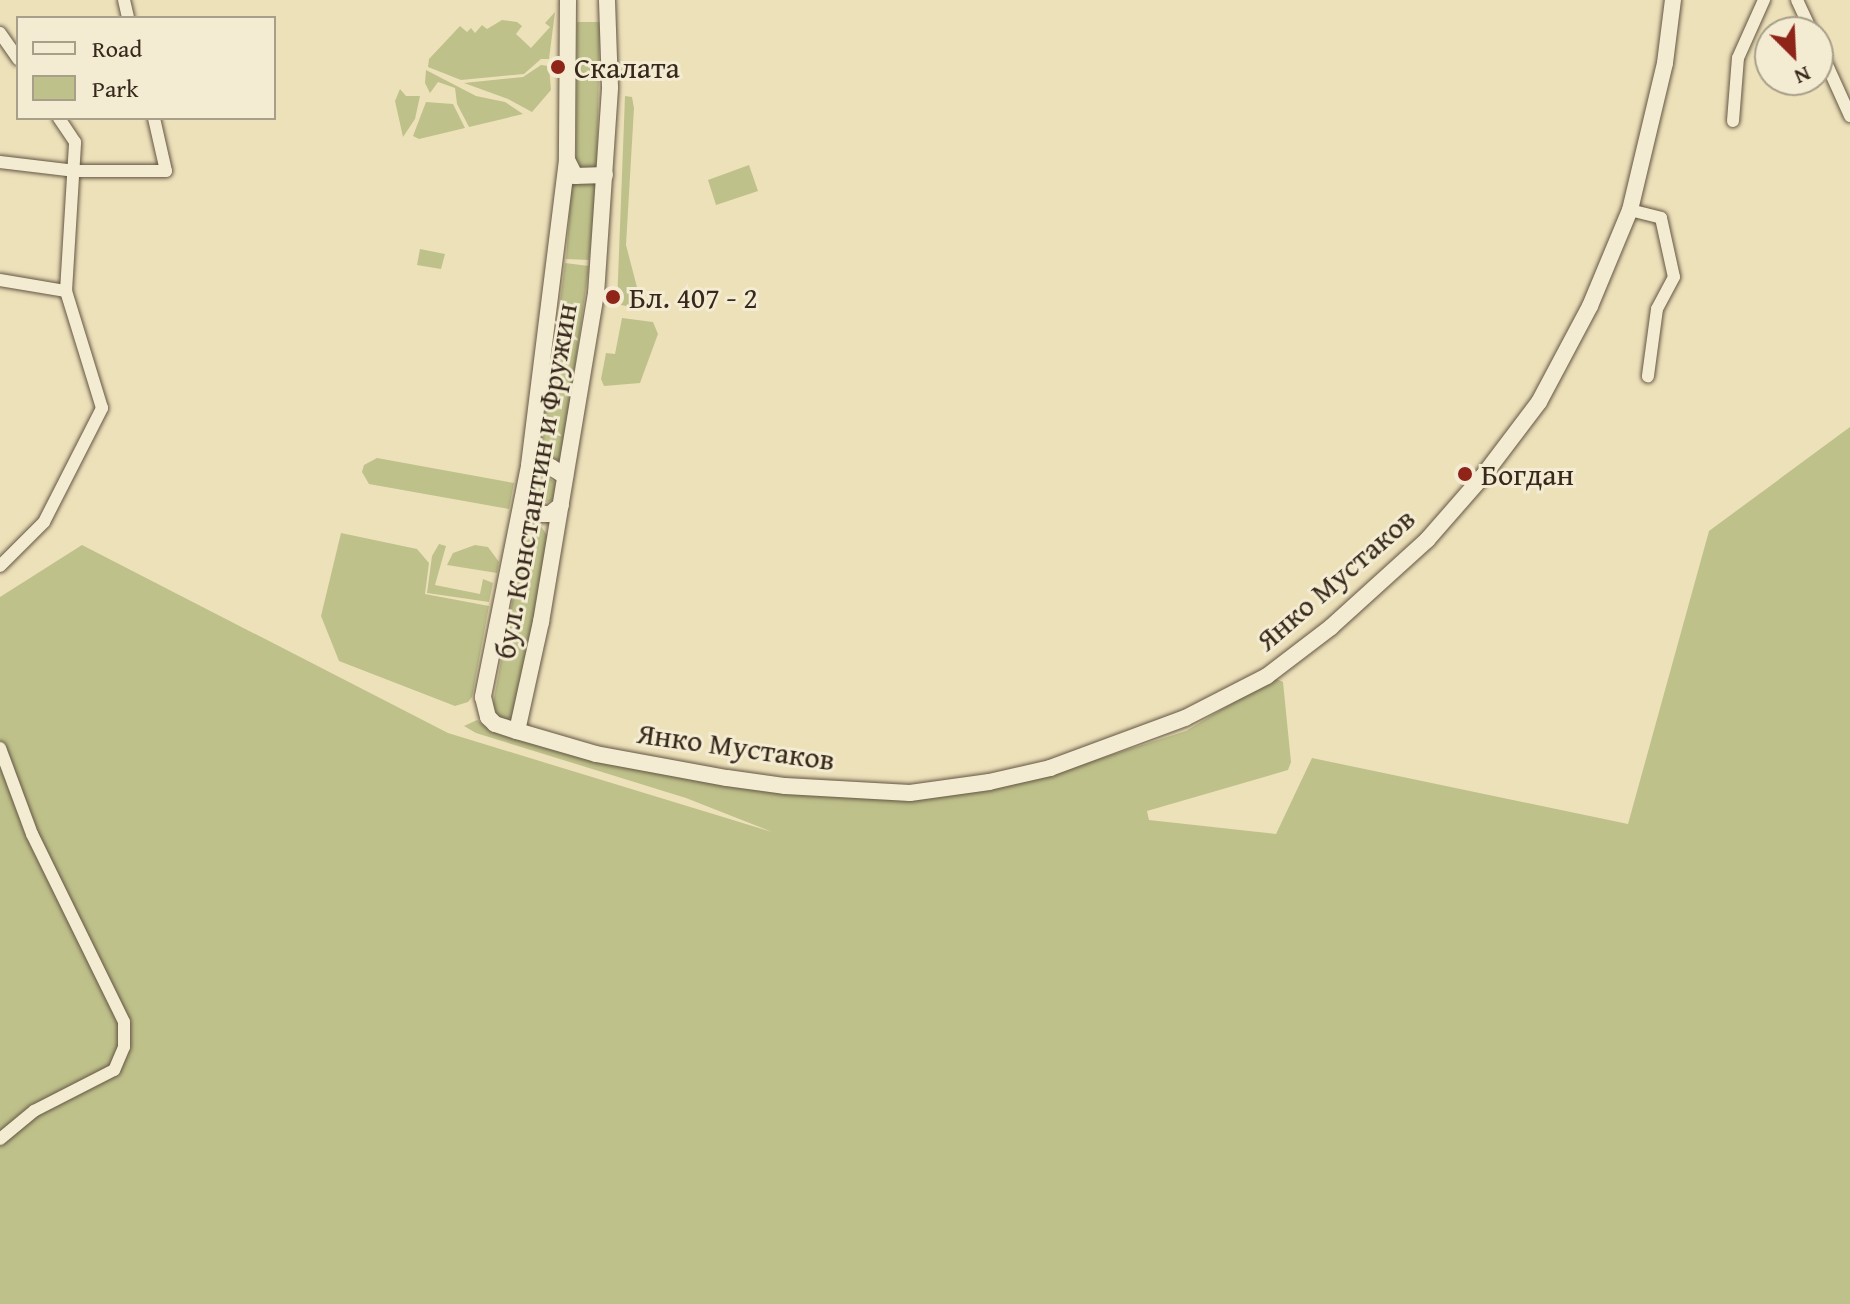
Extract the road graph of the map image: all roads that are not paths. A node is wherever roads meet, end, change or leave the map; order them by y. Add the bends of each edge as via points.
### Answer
1 (568, 0) edge
2 (607, 0) edge
3 (1673, 0) edge
4 (1764, 0) edge
5 (0, 33) edge
6 (16, 56) edge
7 (1834, 80) edge
8 (1850, 116) edge
9 (60, 120) edge
10 (154, 120) edge
11 (1733, 121) dead end
12 (567, 160) junction
13 (0, 162) edge
14 (75, 171) junction
15 (605, 175) junction
16 (1630, 210) junction
17 (0, 280) edge
18 (66, 291) junction
19 (1648, 376) dead end
20 (529, 466) junction
21 (565, 476) junction
22 (524, 495) junction
23 (561, 505) junction
24 (521, 514) junction
25 (542, 515) junction
26 (0, 566) edge
27 (517, 731) junction
28 (0, 748) edge
29 (0, 1139) edge

1 - 12 street, бул. Константин и Фружин
2 - 15 street, бул. Константин и Фружин
3 - 16 street, Янко Мустаков via 1665,63
4 - 11 street via 1738,58
5 - 6 street
7 - 8 street
9 - 14 street via 75,142
10 - 14 street via 166,171
12 - 15 street via 575,176
12 - 20 street, бул. Константин и Фружин
13 - 14 street
14 - 18 street
15 - 21 street, бул. Константин и Фружин via 596,294
16 - 19 street via 1661,218 1674,277 1657,309
16 - 27 street, Янко Мустаков via 1590,306 1539,402 1427,540 1331,627 1267,676 1185,718 1050,768 910,793 727,778 596,754
17 - 18 street
18 - 26 street via 102,408 44,522
20 - 21 street via 551,467
20 - 22 street
21 - 23 street, бул. Константин и Фружин
22 - 24 street
22 - 25 street
23 - 25 street
23 - 27 street, бул. Константин и Фружин
24 - 25 street
24 - 27 street, бул. Константин и Фружин via 483,697 488,717
28 - 29 street via 32,834 112,993 124,1022 124,1047 114,1070 34,1111

